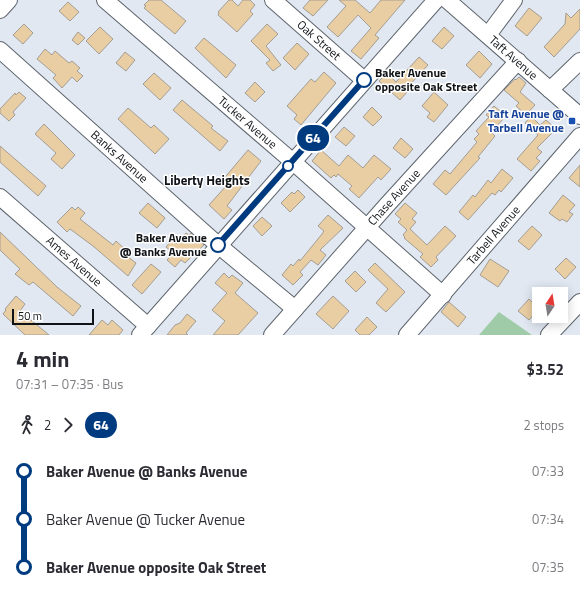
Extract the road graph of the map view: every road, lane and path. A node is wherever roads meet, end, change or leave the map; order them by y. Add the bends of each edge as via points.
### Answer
1 (9, 0) edge
2 (105, 0) edge
3 (273, 0) edge
4 (436, 0) edge
5 (447, 0) edge
6 (514, 0) edge
7 (0, 10) edge
8 (488, 35) junction
9 (0, 50) edge
10 (518, 61) junction
11 (580, 61) edge
12 (364, 80) junction
13 (550, 90) junction
14 (580, 116) edge
15 (580, 136) edge
16 (292, 161) junction
17 (0, 198) edge
18 (367, 227) junction
19 (218, 245) junction
20 (442, 295) junction
21 (580, 302) edge
22 (295, 309) junction
23 (144, 330) edge
24 (272, 335) edge
25 (407, 335) edge
26 (549, 335) edge

1 - 7 street
2 - 16 street, Tucker Avenue
3 - 12 street, Oak Street
4 - 12 street
5 - 8 street, Taft Avenue
6 - 8 street
8 - 10 street, Taft Avenue
9 - 19 street, Banks Avenue
10 - 13 street, Taft Avenue
10 - 18 street, Chase Avenue
11 - 13 street
12 - 16 street
13 - 14 street, Taft Avenue
15 - 20 street, Tarbell Avenue
16 - 18 street, Tucker Avenue
16 - 19 street
17 - 23 street, Ames Avenue
18 - 20 street, Tucker Avenue
18 - 22 street, Chase Avenue
19 - 22 street, Banks Avenue
19 - 23 street
20 - 25 street, Tarbell Avenue
21 - 26 street
22 - 24 street, Chase Avenue

